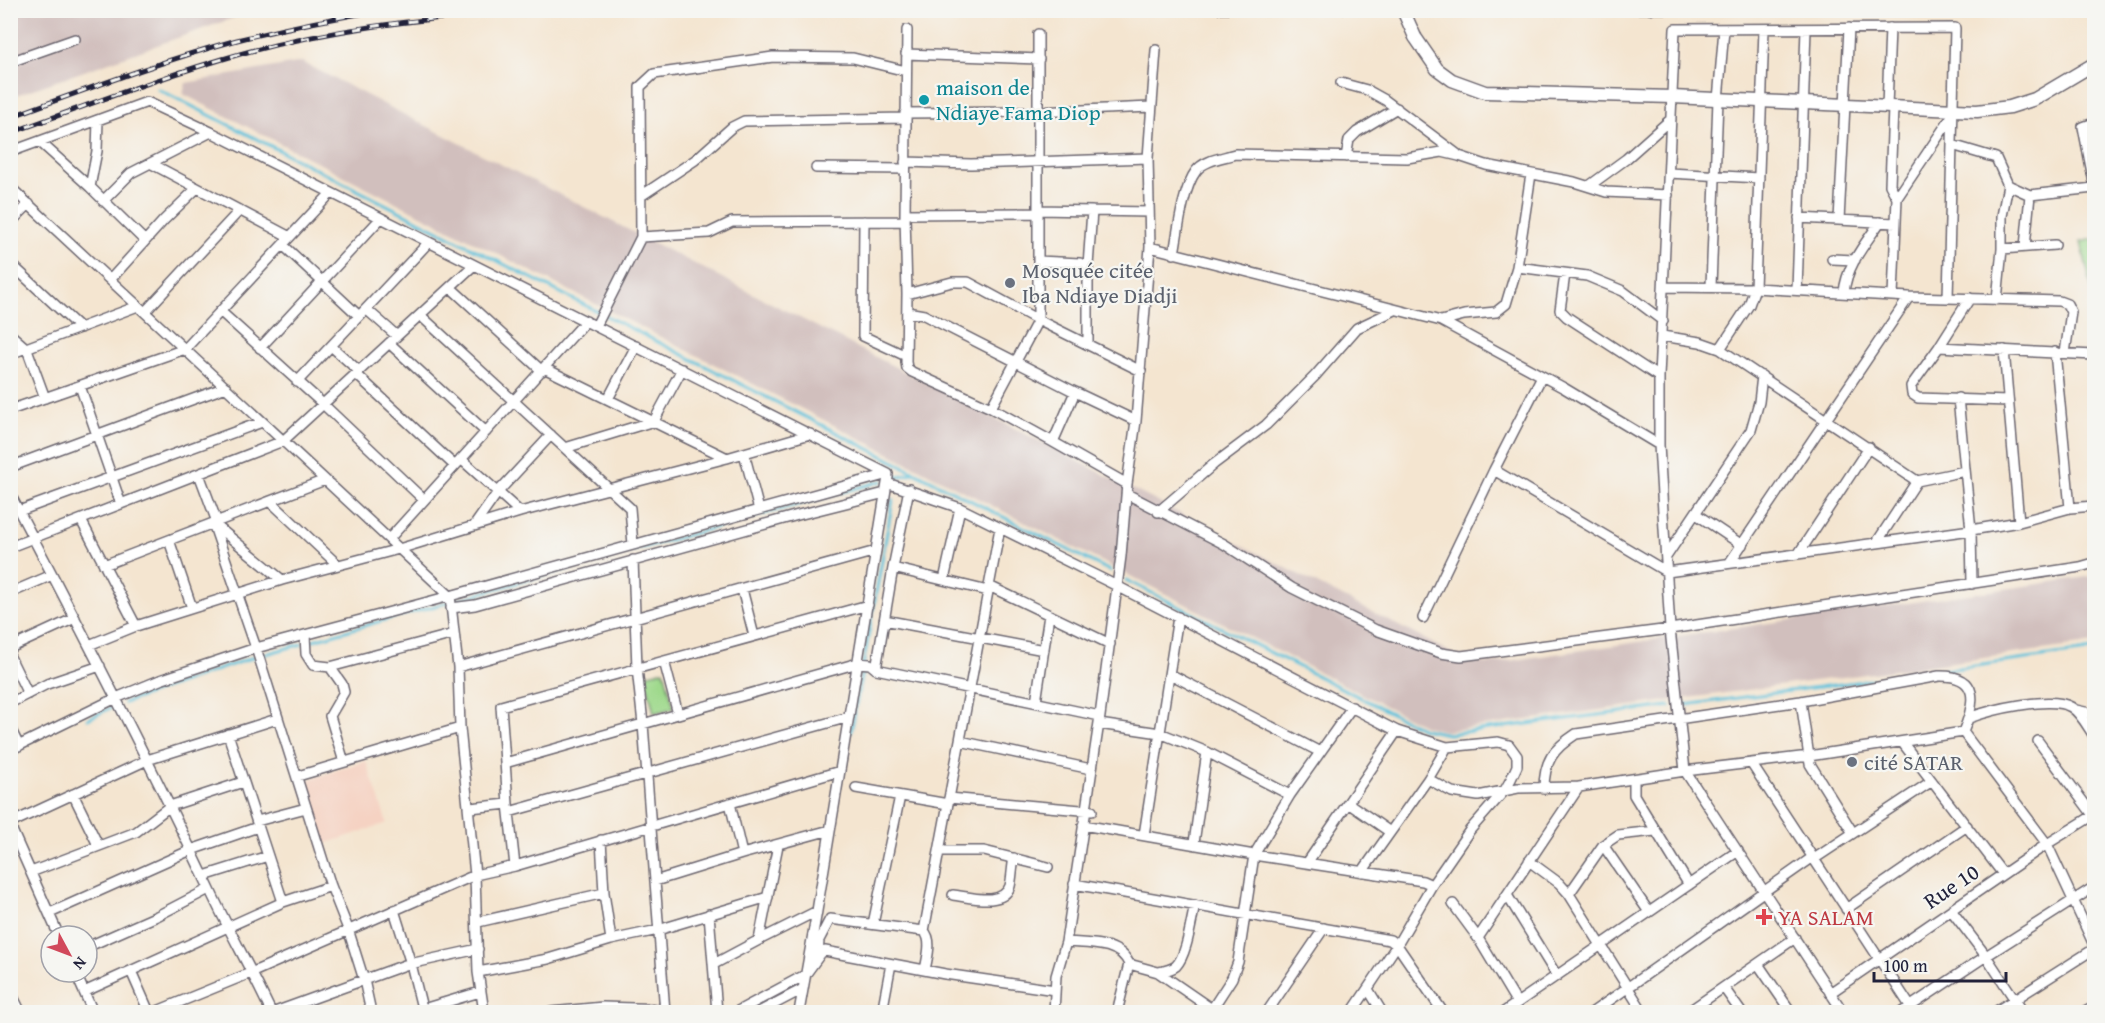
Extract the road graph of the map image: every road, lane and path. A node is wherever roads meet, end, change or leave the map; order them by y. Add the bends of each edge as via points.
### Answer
1 (1403, 10) edge
2 (1806, 28) junction
3 (1849, 28) junction
4 (1890, 28) junction
5 (1724, 29) junction
6 (1764, 29) junction
7 (907, 30) dead end
8 (1038, 34) dead end
9 (75, 39) dead end
10 (1156, 50) dead end
11 (906, 54) junction
12 (1039, 59) junction
13 (10, 62) edge
14 (2094, 64) edge
15 (906, 71) junction
16 (1341, 83) dead end
17 (1672, 97) junction
18 (1718, 100) junction
19 (1761, 102) junction
20 (1803, 104) junction
21 (1845, 105) junction
22 (1151, 107) junction
23 (1890, 107) junction
24 (1397, 108) junction
25 (1037, 112) junction
26 (1952, 113) junction
27 (905, 116) junction
28 (1671, 119) junction
29 (98, 120) junction
30 (2094, 123) edge
31 (211, 132) junction
32 (40, 142) junction
33 (1952, 145) junction
34 (10, 152) edge
35 (1459, 156) junction
36 (1346, 157) junction
37 (1148, 158) junction
38 (1038, 162) junction
39 (152, 164) junction
40 (905, 165) junction
41 (816, 168) dead end
42 (1669, 173) junction
43 (1531, 174) junction
44 (1715, 175) junction
45 (1759, 178) junction
46 (2094, 183) edge
47 (2008, 185) junction
48 (1589, 186) junction
49 (10, 187) edge
50 (90, 187) junction
51 (197, 188) junction
52 (2094, 188) edge
53 (331, 193) junction
54 (1668, 195) junction
55 (2030, 195) junction
56 (640, 196) junction
57 (1897, 198) junction
58 (103, 201) junction
59 (29, 204) junction
60 (240, 210) junction
61 (1038, 211) junction
62 (1092, 211) junction
63 (1149, 212) junction
64 (381, 218) junction
65 (905, 218) junction
66 (1799, 218) junction
67 (1839, 220) junction
68 (864, 221) junction
69 (1880, 222) junction
70 (10, 223) edge
71 (1896, 223) junction
72 (641, 237) junction
73 (145, 241) junction
74 (286, 241) junction
75 (429, 242) junction
76 (2055, 245) dead end
77 (2025, 247) junction
78 (1150, 248) junction
79 (2002, 249) junction
80 (1174, 254) junction
81 (1832, 259) dead end
82 (1855, 260) junction
83 (1038, 261) junction
84 (10, 263) edge
85 (474, 265) junction
86 (1088, 266) junction
87 (1517, 267) junction
88 (1565, 274) junction
89 (110, 280) junction
90 (322, 282) junction
91 (450, 286) junction
92 (1711, 286) junction
93 (1665, 287) junction
94 (1755, 288) junction
95 (1797, 290) junction
96 (1844, 293) junction
97 (907, 294) junction
98 (1893, 296) junction
99 (1909, 297) junction
100 (1948, 298) junction
101 (1970, 298) junction
102 (1997, 300) junction
103 (1369, 304) junction
104 (141, 309) junction
105 (1395, 310) junction
106 (220, 311) junction
107 (362, 312) junction
108 (907, 312) junction
109 (420, 315) junction
110 (1038, 320) junction
111 (586, 321) junction
112 (1441, 321) junction
113 (1663, 321) junction
114 (598, 324) junction
115 (1362, 324) junction
116 (80, 328) junction
117 (10, 334) edge
118 (397, 336) junction
119 (1662, 336) junction
120 (389, 344) junction
121 (1088, 345) junction
122 (331, 346) junction
123 (636, 346) junction
124 (1939, 347) junction
125 (260, 348) junction
126 (27, 349) junction
127 (185, 349) junction
128 (1720, 349) junction
129 (2004, 350) junction
130 (2055, 352) junction
131 (2065, 353) junction
132 (10, 354) edge
133 (2094, 355) edge
134 (906, 356) junction
135 (1016, 362) junction
136 (543, 369) junction
137 (682, 369) junction
138 (1141, 371) junction
139 (357, 372) junction
140 (1542, 376) junction
141 (1762, 376) junction
142 (1659, 377) junction
143 (297, 382) junction
144 (80, 386) junction
145 (226, 387) junction
146 (1075, 392) junction
147 (45, 398) junction
148 (1958, 398) junction
149 (608, 399) junction
150 (514, 401) junction
151 (2008, 401) junction
152 (323, 404) junction
153 (991, 408) junction
154 (10, 410) edge
155 (1826, 418) junction
156 (654, 421) junction
157 (1136, 421) junction
158 (262, 422) junction
159 (486, 432) junction
160 (810, 434) junction
161 (97, 435) junction
162 (550, 435) junction
163 (284, 441) junction
164 (1053, 441) junction
165 (1659, 445) junction
166 (1869, 447) junction
167 (565, 448) junction
168 (744, 453) junction
169 (727, 458) junction
170 (458, 463) junction
171 (10, 467) edge
172 (1494, 470) junction
173 (1965, 471) junction
174 (199, 474) junction
175 (112, 477) junction
176 (325, 480) junction
177 (1917, 481) junction
178 (887, 483) junction
179 (608, 488) junction
180 (909, 489) junction
181 (1127, 489) junction
182 (498, 492) junction
183 (10, 494) edge
184 (424, 500) junction
185 (270, 501) junction
186 (122, 504) junction
187 (2094, 506) edge
188 (960, 508) junction
189 (2070, 508) junction
190 (759, 510) junction
191 (19, 511) junction
192 (520, 512) junction
193 (1158, 512) junction
194 (1696, 514) junction
195 (81, 520) junction
196 (2019, 522) junction
197 (215, 523) junction
198 (474, 526) junction
199 (1000, 528) junction
200 (1971, 530) junction
201 (33, 538) junction
202 (389, 539) junction
203 (169, 540) junction
204 (1877, 542) junction
205 (633, 544) junction
206 (1742, 545) junction
207 (10, 547) edge
208 (399, 549) junction
209 (876, 551) junction
210 (1799, 553) junction
211 (1666, 557) junction
212 (633, 560) junction
213 (1730, 562) junction
214 (2094, 562) edge
215 (338, 565) junction
216 (104, 566) junction
217 (893, 568) junction
218 (1667, 572) junction
219 (52, 574) junction
220 (282, 580) junction
221 (944, 580) junction
222 (1972, 584) junction
223 (1117, 586) junction
224 (742, 589) junction
225 (988, 589) junction
226 (10, 593) edge
227 (237, 594) junction
228 (450, 596) junction
229 (868, 605) junction
230 (192, 608) junction
231 (451, 608) junction
232 (1049, 615) junction
233 (1178, 617) junction
234 (75, 618) junction
235 (634, 618) junction
236 (1423, 618) dead end
237 (884, 620) junction
238 (136, 626) junction
239 (1670, 629) junction
240 (454, 634) junction
241 (305, 635) junction
242 (754, 636) junction
243 (979, 638) junction
244 (1110, 644) junction
245 (89, 645) junction
246 (10, 648) edge
247 (256, 648) junction
248 (1044, 650) junction
249 (10, 657) edge
250 (664, 661) junction
251 (866, 665) junction
252 (99, 666) junction
253 (330, 667) junction
254 (458, 667) junction
255 (637, 668) junction
256 (1170, 675) junction
257 (970, 689) junction
258 (28, 694) junction
259 (116, 698) junction
260 (1801, 701) junction
261 (1036, 702) junction
262 (10, 703) edge
263 (1352, 707) junction
264 (2076, 710) junction
265 (678, 714) junction
266 (2094, 714) edge
267 (849, 717) junction
268 (1679, 718) junction
269 (1969, 718) junction
270 (277, 719) junction
271 (1099, 720) junction
272 (643, 724) junction
273 (10, 728) edge
274 (460, 728) junction
275 (1397, 730) junction
276 (1963, 732) junction
277 (1160, 733) junction
278 (228, 734) junction
279 (2094, 736) edge
280 (960, 741) junction
281 (2038, 741) dead end
282 (1902, 742) junction
283 (1447, 747) junction
284 (15, 748) edge
285 (1207, 752) junction
286 (1320, 752) junction
287 (1809, 756) junction
288 (147, 760) junction
289 (344, 762) junction
290 (505, 763) junction
291 (1751, 763) junction
292 (1091, 769) junction
293 (840, 771) junction
294 (1685, 771) junction
295 (646, 774) junction
296 (298, 776) junction
297 (1428, 779) junction
298 (1634, 779) junction
299 (1932, 781) junction
300 (243, 782) junction
301 (1579, 787) junction
302 (856, 788) dead end
303 (1544, 789) junction
304 (1505, 790) junction
305 (73, 794) junction
306 (1290, 795) junction
307 (900, 796) junction
308 (949, 801) junction
309 (730, 803) junction
310 (1348, 803) junction
311 (170, 806) junction
312 (306, 808) junction
313 (470, 808) junction
314 (508, 808) junction
315 (1088, 811) junction
316 (2094, 815) edge
317 (257, 824) junction
318 (649, 825) junction
319 (1083, 825) junction
320 (1967, 826) junction
321 (830, 830) junction
322 (1655, 831) junction
323 (1390, 832) junction
324 (1853, 832) junction
325 (1144, 835) junction
326 (601, 840) junction
327 (1194, 843) junction
328 (778, 844) junction
329 (2046, 844) junction
330 (98, 845) junction
331 (1603, 845) junction
332 (191, 850) junction
333 (939, 851) junction
334 (1738, 851) junction
335 (742, 854) junction
336 (1254, 855) junction
337 (267, 856) junction
338 (1014, 858) junction
339 (1813, 858) junction
340 (1529, 861) junction
341 (1307, 863) junction
342 (515, 866) junction
343 (1048, 867) dead end
344 (31, 872) junction
345 (1362, 872) junction
346 (2003, 874) junction
347 (476, 875) junction
348 (204, 876) junction
349 (655, 881) junction
350 (1074, 884) junction
351 (1432, 885) junction
352 (1689, 885) junction
353 (331, 886) junction
354 (2094, 887) edge
355 (209, 889) junction
356 (1764, 891) junction
357 (604, 893) junction
358 (1569, 894) junction
359 (953, 895) dead end
360 (1507, 895) junction
361 (768, 897) junction
362 (2073, 901) junction
363 (283, 902) junction
364 (1453, 904) dead end
365 (1195, 905) junction
366 (1846, 909) junction
367 (394, 910) junction
368 (1951, 910) junction
369 (818, 911) junction
370 (1649, 912) junction
371 (1244, 913) junction
372 (50, 914) junction
373 (709, 914) junction
374 (478, 922) junction
375 (54, 924) edge
376 (873, 924) junction
377 (229, 928) junction
378 (1324, 928) junction
379 (348, 929) junction
380 (658, 930) junction
381 (924, 931) junction
382 (1478, 938) junction
383 (1795, 938) junction
384 (611, 940) junction
385 (759, 940) junction
386 (99, 942) edge
387 (1066, 942) junction
388 (2094, 944) edge
389 (1396, 945) junction
390 (1601, 945) junction
391 (478, 949) junction
392 (1986, 956) junction
393 (818, 957) junction
394 (1879, 959) junction
395 (411, 964) junction
396 (714, 964) junction
397 (891, 964) junction
398 (1129, 964) junction
399 (1758, 964) junction
400 (926, 970) junction
401 (131, 971) junction
402 (253, 972) junction
403 (478, 972) junction
404 (1158, 972) junction
405 (805, 975) junction
406 (1557, 975) junction
407 (364, 980) junction
408 (80, 984) edge
409 (1628, 988) junction
410 (1724, 988) junction
411 (802, 989) junction
412 (1368, 989) junction
413 (1055, 990) junction
414 (84, 992) junction
415 (480, 992) junction
416 (1830, 993) junction
417 (10, 994) edge
418 (2015, 1000) junction
419 (1517, 1003) junction
420 (2094, 1007) edge
421 (1118, 1009) edge
422 (664, 1011) edge
423 (1214, 1011) edge
424 (1909, 1011) edge
425 (19, 1012) edge
426 (93, 1012) edge
427 (155, 1012) edge
428 (271, 1012) edge
429 (275, 1012) edge
430 (371, 1012) edge
431 (420, 1012) edge
432 (484, 1012) edge
433 (551, 1012) edge
434 (717, 1012) edge
435 (736, 1012) edge
436 (759, 1012) edge
437 (799, 1012) edge
438 (882, 1012) edge
439 (1054, 1012) edge
440 (1127, 1012) edge
441 (1267, 1012) edge
442 (1352, 1012) edge
443 (1382, 1012) edge
444 (1443, 1012) edge
445 (1504, 1012) edge
446 (1593, 1012) edge
447 (1643, 1012) edge
448 (1690, 1012) edge
449 (1741, 1012) edge
450 (1791, 1012) edge
451 (1843, 1012) edge
452 (1995, 1012) edge
453 (2023, 1012) edge
454 (2085, 1012) edge

1 - 17 street, bridge via 1415,37 1437,69 1469,88 1485,92
2 - 3 street
2 - 6 street
2 - 20 street
3 - 4 street
3 - 21 street
4 - 23 street
4 - 26 street via 1955,28
5 - 6 street
5 - 17 street via 1675,29
5 - 18 street
6 - 19 street
7 - 11 street
8 - 12 street
9 - 13 street
10 - 22 street
11 - 12 street
11 - 15 street
12 - 25 street
14 - 26 street via 2030,101
15 - 27 street
15 - 56 street via 853,58 773,57 654,74 640,87
16 - 24 street via 1367,90
17 - 18 street
17 - 28 street
18 - 19 street
18 - 44 street
19 - 20 street
19 - 45 street
20 - 21 street
20 - 66 street
21 - 23 street
21 - 67 street
22 - 25 street
22 - 37 street
23 - 26 street
23 - 57 street via 1890,184
24 - 35 street
24 - 36 street via 1357,132 1349,140
25 - 27 street
25 - 38 street
26 - 33 street
26 - 57 street
27 - 40 street
27 - 56 street via 744,121
28 - 42 street
28 - 48 street
29 - 31 street via 147,102
29 - 32 street
29 - 50 street
30 - 46 street via 2083,127
31 - 39 street
31 - 53 street
32 - 34 street
32 - 50 street
33 - 47 street via 1996,158
33 - 100 street
35 - 36 street via 1442,152 1407,158
35 - 43 street
36 - 80 street via 1235,154 1210,162 1197,170 1186,194
37 - 38 street
37 - 63 street
38 - 40 street
38 - 61 street
39 - 51 street
39 - 58 street via 131,173
40 - 41 street
40 - 65 street
42 - 44 street
42 - 54 street
43 - 48 street
43 - 87 street
44 - 45 street
44 - 92 street
45 - 94 street
47 - 55 street
47 - 79 street via 2002,216
48 - 54 street via 1606,192
49 - 59 street
50 - 58 street
51 - 60 street
51 - 73 street
52 - 55 street
53 - 64 street
53 - 74 street
54 - 93 street
55 - 77 street
56 - 72 street
57 - 71 street
58 - 73 street
59 - 70 street
59 - 89 street
60 - 74 street
60 - 104 street
61 - 62 street
61 - 65 street
61 - 83 street
62 - 63 street
62 - 86 street
63 - 78 street
64 - 75 street
64 - 90 street
65 - 68 street
65 - 97 street
66 - 67 street
66 - 95 street
67 - 69 street
68 - 72 street via 732,222 709,233
68 - 134 street via 863,336
69 - 71 street
69 - 82 street
71 - 98 street
72 - 114 street
73 - 89 street
74 - 90 street
74 - 106 street
75 - 85 street
75 - 107 street
76 - 77 street
77 - 79 street
78 - 80 street
78 - 138 street
79 - 102 street
80 - 103 street
81 - 82 street
82 - 96 street via 1845,280
83 - 86 street
83 - 110 street
84 - 116 street
85 - 91 street
85 - 111 street
86 - 121 street
87 - 88 street
87 - 112 street via 1506,304 1496,312
88 - 113 street via 1587,276 1623,291
88 - 142 street via 1560,310
89 - 104 street
90 - 107 street
90 - 125 street
91 - 109 street
91 - 136 street
92 - 93 street
92 - 94 street
93 - 113 street
94 - 95 street
94 - 128 street via 1749,305
95 - 96 street
96 - 98 street
97 - 108 street
97 - 110 street via 952,282 968,282
98 - 99 street
99 - 100 street
99 - 155 street
100 - 101 street
101 - 102 street
101 - 124 street
102 - 131 street via 2067,304 2071,312
103 - 105 street
103 - 115 street
104 - 116 street
104 - 127 street
105 - 112 street
105 - 115 street
106 - 125 street
106 - 127 street
107 - 118 street
107 - 122 street
108 - 134 street
108 - 135 street via 924,315
109 - 118 street
109 - 150 street
110 - 121 street
110 - 135 street
111 - 114 street
111 - 136 street
112 - 140 street
113 - 119 street
114 - 123 street
115 - 193 street via 1266,425
116 - 126 street
117 - 126 street
118 - 120 street
119 - 128 street
119 - 142 street
120 - 139 street
120 - 159 street
121 - 138 street
122 - 139 street
122 - 143 street
123 - 137 street
123 - 149 street
124 - 129 street
124 - 148 street via 1911,386 1912,394 1918,398
125 - 143 street
126 - 132 street
126 - 147 street
127 - 144 street
127 - 145 street
128 - 141 street
129 - 130 street
129 - 151 street
130 - 131 street
130 - 189 street
131 - 133 street
134 - 153 street via 907,368 912,372
135 - 146 street
135 - 153 street
136 - 149 street
136 - 150 street
137 - 156 street
137 - 160 street
138 - 157 street
139 - 152 street
139 - 170 street
140 - 165 street
140 - 172 street
141 - 155 street
141 - 194 street via 1751,430
142 - 165 street
143 - 152 street
144 - 147 street
144 - 161 street
145 - 158 street
145 - 161 street
146 - 157 street
146 - 164 street
147 - 154 street
148 - 151 street
148 - 173 street
149 - 156 street
150 - 159 street
150 - 162 street
151 - 196 street
152 - 163 street
152 - 184 street
153 - 164 street
155 - 166 street
155 - 206 street
156 - 167 street
156 - 169 street
157 - 181 street
158 - 163 street
158 - 175 street
159 - 170 street
160 - 168 street
160 - 178 street
161 - 171 street
161 - 175 street
162 - 167 street
162 - 182 street
163 - 174 street
163 - 176 street
164 - 181 street
165 - 211 street
166 - 177 street
166 - 210 street
167 - 179 street
168 - 169 street
168 - 190 street
169 - 179 street
170 - 182 street
170 - 184 street
172 - 218 street
172 - 236 street
173 - 177 street
173 - 200 street
174 - 186 street
174 - 197 street
175 - 186 street
175 - 191 street
176 - 185 street
176 - 202 street
177 - 204 street
178 - 180 street
178 - 190 street
178 - 209 street
178 - 212 street
179 - 192 street
179 - 205 street via 630,508
180 - 188 street
180 - 217 street
181 - 193 street
181 - 223 street
182 - 192 street
182 - 198 street
183 - 191 street
184 - 202 street
185 - 197 street
185 - 215 street
186 - 195 street
187 - 189 street
188 - 199 street
188 - 221 street
189 - 196 street
190 - 205 street
191 - 201 street
192 - 198 street
193 - 239 street via 1224,544 1292,588 1376,630 1441,653 1461,656
194 - 206 street
194 - 211 street
195 - 201 street
195 - 216 street
196 - 200 street
197 - 203 street
197 - 220 street
197 - 227 street
198 - 208 street
199 - 223 street
199 - 225 street
200 - 204 street
200 - 222 street
201 - 207 street
201 - 219 street
202 - 208 street
203 - 216 street
203 - 230 street
204 - 210 street
205 - 228 street
206 - 213 street
208 - 215 street
208 - 228 street
209 - 224 street
209 - 229 street
210 - 213 street
211 - 218 street
212 - 231 street via 475,605
212 - 235 street
213 - 218 street
214 - 222 street
215 - 220 street
216 - 238 street
217 - 221 street
217 - 237 street
218 - 239 street
219 - 226 street
219 - 234 street
220 - 227 street
221 - 225 street
222 - 239 street
223 - 233 street
223 - 244 street
224 - 235 street
224 - 242 street
225 - 232 street
225 - 243 street
227 - 230 street
227 - 247 street
228 - 231 street
228 - 241 street
229 - 242 street
229 - 251 street
230 - 238 street
231 - 240 street
232 - 244 street
232 - 248 street
233 - 256 street
233 - 263 street
234 - 245 street
234 - 246 street
235 - 254 street
235 - 255 street
237 - 243 street
237 - 251 street
238 - 245 street
239 - 268 street
240 - 253 street
240 - 254 street
241 - 247 street
241 - 253 street via 306,654 313,664
242 - 250 street
243 - 248 street
243 - 257 street
244 - 271 street
245 - 252 street
247 - 259 street
247 - 270 street
248 - 261 street
249 - 258 street
250 - 255 street
250 - 265 street
251 - 257 street
251 - 265 street
251 - 267 street
252 - 258 street
252 - 259 street
253 - 289 street via 344,692 330,716
254 - 274 street
255 - 272 street
255 - 290 street via 501,706
256 - 277 street
256 - 286 street
257 - 261 street
257 - 280 street
258 - 262 street
259 - 284 street
259 - 288 street
260 - 268 street
260 - 269 street via 1954,675 1971,694
260 - 287 street
261 - 271 street
263 - 275 street
263 - 286 street
264 - 266 street
264 - 269 street via 2065,704 2035,703
264 - 279 street
265 - 272 street
267 - 293 street
267 - 295 street
268 - 294 street
268 - 303 street via 1576,734 1554,751 1544,771
269 - 276 street
270 - 278 street
270 - 296 street
271 - 277 street
271 - 292 street
272 - 290 street
272 - 295 street
273 - 284 street
274 - 289 street
274 - 313 street
275 - 283 street
275 - 310 street
276 - 282 street
276 - 329 street
277 - 285 street
277 - 325 street
278 - 288 street
278 - 300 street
280 - 292 street
280 - 308 street
281 - 316 street
282 - 287 street
282 - 299 street
283 - 297 street
283 - 304 street via 1498,742 1509,746 1517,756 1517,766
285 - 306 street
285 - 327 street
286 - 306 street
287 - 291 street
287 - 324 street via 1810,764
288 - 305 street
288 - 311 street
289 - 296 street
290 - 314 street
291 - 294 street
291 - 339 street
292 - 315 street
293 - 309 street
293 - 321 street
294 - 298 street
294 - 334 street
295 - 314 street
295 - 318 street
296 - 312 street
297 - 304 street via 1452,792 1478,796
297 - 323 street
298 - 301 street
298 - 322 street via 1634,795
299 - 320 street
299 - 324 street
300 - 311 street
300 - 317 street
301 - 303 street
301 - 340 street
302 - 307 street
303 - 304 street
304 - 351 street via 1470,830
305 - 330 street
305 - 344 street via 11,824
306 - 336 street
307 - 308 street
307 - 376 street
308 - 315 street
308 - 333 street
309 - 318 street
309 - 335 street
310 - 323 street
310 - 341 street
311 - 330 street via 136,832
311 - 332 street
312 - 317 street
312 - 353 street
313 - 314 street
313 - 347 street
314 - 342 street
315 - 319 street
316 - 329 street, Rue 10
317 - 332 street
317 - 337 street
318 - 326 street
318 - 349 street
319 - 325 street
319 - 350 street
320 - 346 street
320 - 366 street
321 - 328 street
321 - 369 street
322 - 331 street via 1618,835
322 - 352 street
323 - 345 street
324 - 339 street
325 - 327 street
326 - 342 street
326 - 357 street
327 - 336 street
328 - 335 street
328 - 361 street
329 - 346 street, Rue 10
329 - 362 street
330 - 344 street
331 - 358 street
331 - 370 street
332 - 348 street
332 - 372 street
333 - 338 street via 984,851
333 - 381 street
334 - 352 street
334 - 356 street
335 - 349 street
336 - 341 street
336 - 371 street
337 - 348 street
337 - 363 street
338 - 343 street
338 - 359 street via 1010,887 1004,895 997,899
339 - 356 street
339 - 366 street
340 - 358 street
340 - 360 street
341 - 345 street
342 - 347 street
344 - 372 street
345 - 351 street
346 - 368 street, Rue 10
347 - 367 street
347 - 374 street
348 - 355 street
349 - 380 street
350 - 365 street
350 - 387 street
351 - 389 street
352 - 370 street
353 - 363 street
353 - 379 street
354 - 362 street
355 - 377 street
355 - 386 street
356 - 383 street
356 - 409 street
357 - 374 street
357 - 384 street
358 - 390 street
360 - 382 street
360 - 406 street
361 - 373 street
361 - 385 street
362 - 388 street
362 - 392 street
363 - 377 street
364 - 382 street
365 - 371 street
365 - 404 street via 1177,965
366 - 394 street
367 - 379 street
367 - 395 street
368 - 392 street
368 - 394 street, Rue 10
369 - 385 street
369 - 405 street
370 - 390 street
371 - 378 street
371 - 423 street via 1238,962
372 - 375 street
373 - 380 street
373 - 396 street
374 - 391 street
376 - 381 street
376 - 393 street via 830,919 819,940
377 - 401 street
377 - 402 street
378 - 389 street via 1390,940
378 - 441 street
379 - 402 street
379 - 407 street
380 - 384 street
380 - 422 street
381 - 400 street via 929,941
382 - 419 street
383 - 399 street
383 - 416 street
384 - 403 street via 548,959
385 - 396 street
387 - 398 street via 1118,949
387 - 413 street
388 - 418 street
389 - 412 street
389 - 444 street
390 - 406 street
390 - 409 street
391 - 395 street
391 - 403 street
392 - 418 street
392 - 424 street
393 - 397 street via 825,951
393 - 405 street
394 - 416 street, Rue 10
394 - 424 street
395 - 407 street
395 - 431 street
396 - 434 street
397 - 400 street
397 - 438 street
398 - 404 street
398 - 421 street
399 - 410 street
399 - 450 street
400 - 413 street
401 - 414 street
401 - 427 street
402 - 427 street
402 - 428 street
403 - 415 street
404 - 423 street
405 - 411 street
405 - 435 street
406 - 419 street
407 - 429 street
407 - 430 street
408 - 414 street
409 - 446 street
409 - 447 street
410 - 448 street
410 - 449 street
411 - 436 street
411 - 437 street
412 - 442 street
412 - 443 street
413 - 439 street
414 - 426 street
415 - 431 street
415 - 432 street
416 - 451 street
417 - 425 street
418 - 452 street
418 - 453 street
419 - 445 street
420 - 454 street
421 - 440 street
422 - 433 street via 603,1007

